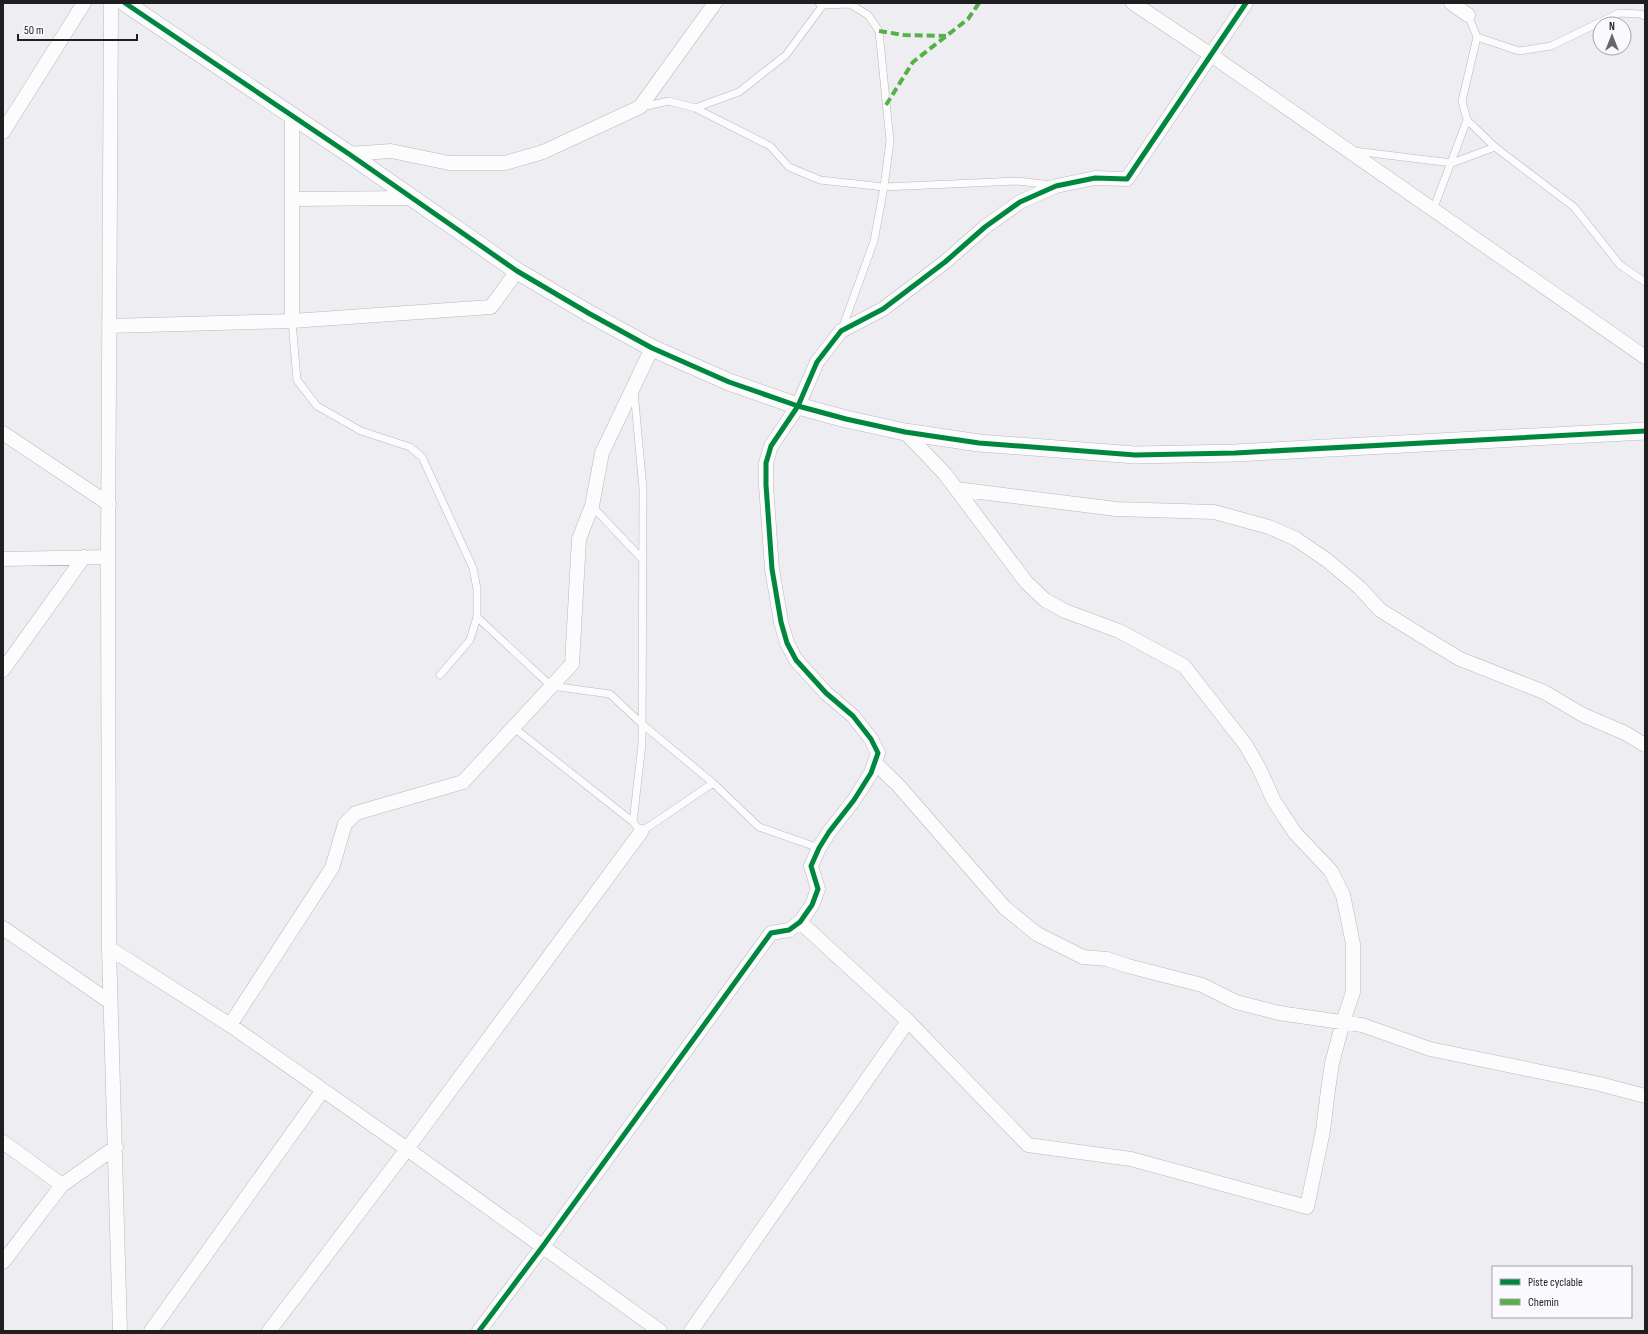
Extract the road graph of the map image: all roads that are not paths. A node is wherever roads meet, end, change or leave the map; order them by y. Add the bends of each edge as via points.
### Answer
1 (84, 3) edge
2 (111, 3) edge
3 (125, 3) edge
4 (715, 3) edge
5 (1133, 3) edge
6 (1246, 3) edge
7 (1451, 3) edge
8 (821, 4) edge
9 (1468, 15) joint
10 (1645, 16) edge
11 (1477, 37) junction
12 (1211, 55) junction
13 (640, 107) junction
14 (695, 108) junction
15 (292, 115) junction
16 (1466, 120) junction
17 (3, 132) edge
18 (1495, 147) junction
19 (1348, 151) junction
20 (349, 154) junction
21 (1452, 163) junction
22 (1056, 186) junction
23 (884, 187) junction
24 (414, 198) junction
25 (292, 199) junction
26 (1433, 210) junction
27 (517, 271) junction
28 (1645, 282) edge
29 (292, 321) junction
30 (109, 326) junction
31 (841, 331) junction
32 (652, 348) junction
33 (1645, 357) edge
34 (634, 387) junction
35 (798, 406) junction
36 (1645, 431) edge
37 (905, 432) junction
38 (3, 434) edge
39 (956, 489) junction
40 (109, 504) junction
41 (592, 506) junction
42 (84, 557) junction
43 (108, 557) junction
44 (3, 559) edge
45 (643, 560) junction
46 (477, 617) junction
47 (3, 670) edge
48 (440, 675) dead end
49 (551, 686) junction
50 (642, 724) junction
51 (514, 727) junction
52 (1645, 745) edge
53 (874, 763) junction
54 (713, 783) junction
55 (637, 827) junction
56 (819, 848) junction
57 (800, 922) junction
58 (3, 928) edge
59 (109, 948) junction
60 (110, 1002) junction
61 (908, 1021) junction
62 (1343, 1022) junction
63 (230, 1025) junction
64 (324, 1090) junction
65 (1645, 1096) edge
66 (3, 1142) edge
67 (116, 1147) junction
68 (408, 1149) junction
69 (62, 1184) junction
70 (543, 1246) junction
71 (3, 1262) edge
72 (120, 1331) edge
73 (150, 1331) edge
74 (269, 1331) edge
75 (479, 1331) edge
76 (660, 1331) edge
77 (691, 1331) edge

1 - 17 street
2 - 30 street
3 - 15 street
4 - 13 street
5 - 12 street
6 - 12 street
7 - 9 street
8 - 14 lane via 786,55 739,92
8 - 23 lane via 850,4 868,15 880,31 890,141
9 - 11 lane
10 - 11 lane via 1619,13 1551,46 1519,51
11 - 16 lane via 1462,101
12 - 19 street
12 - 22 street via 1127,179 1095,178
13 - 14 lane via 669,102
13 - 20 street via 542,152 505,163 449,163 391,151
14 - 23 lane via 770,146 789,167 820,180
15 - 20 street
15 - 25 street
16 - 18 lane
16 - 21 lane
18 - 21 lane
18 - 28 lane via 1574,207 1620,265
19 - 21 lane
19 - 26 street
20 - 24 street
21 - 26 lane
22 - 23 lane via 1017,181
22 - 31 street via 1020,202 883,308
23 - 31 lane via 874,241
24 - 25 street
24 - 27 street
25 - 29 street
26 - 33 street
27 - 29 street via 491,307
27 - 32 street
29 - 30 street
29 - 46 lane via 297,380 317,406 361,431 410,447 422,457 473,568 477,589
30 - 40 street
31 - 35 street via 817,362
32 - 34 street
32 - 35 street via 729,382
34 - 41 street via 602,453
34 - 45 lane via 643,489
35 - 37 street
35 - 53 street via 771,446 766,463 772,569 781,622 787,643 796,660 826,693 853,716 871,739 878,753
36 - 37 street via 1235,453 1135,455 979,443
37 - 39 street
38 - 40 street
39 - 52 street via 1116,509 1214,512 1269,527 1296,539 1328,561 1360,588 1380,610 1460,659 1544,692 1583,715 1625,733
39 - 62 street via 1026,582 1045,600 1065,611 1119,631 1184,666 1245,744 1274,801 1295,833 1331,871 1343,895 1353,944 1353,992
40 - 43 street
41 - 45 lane
41 - 49 street via 579,539 572,664
42 - 43 street
42 - 44 street
42 - 47 street
43 - 59 street
45 - 50 lane
46 - 48 lane via 470,640
46 - 49 lane
49 - 50 lane via 610,694
49 - 51 street
50 - 54 lane
50 - 55 lane
51 - 55 lane
51 - 63 street via 463,782 356,813 345,824 332,868
53 - 56 street via 871,773 854,800
53 - 62 street via 898,785 1005,908 1037,934 1083,957 1107,959 1202,985 1236,1002 1279,1013
54 - 55 lane
54 - 56 lane via 760,827
55 - 68 street
56 - 57 street via 811,866 818,889 812,905
57 - 61 street
57 - 70 street via 789,930 771,933
58 - 60 street
59 - 60 street
59 - 63 street
60 - 67 street
61 - 62 street via 1028,1145 1131,1159 1307,1207 1324,1131 1332,1063
61 - 77 street
62 - 65 street via 1380,1030 1430,1049 1600,1084
63 - 64 street
64 - 68 street
64 - 73 street
66 - 69 street
67 - 69 street
67 - 72 street
68 - 70 street
68 - 74 street
69 - 71 street
70 - 75 street
70 - 76 street

